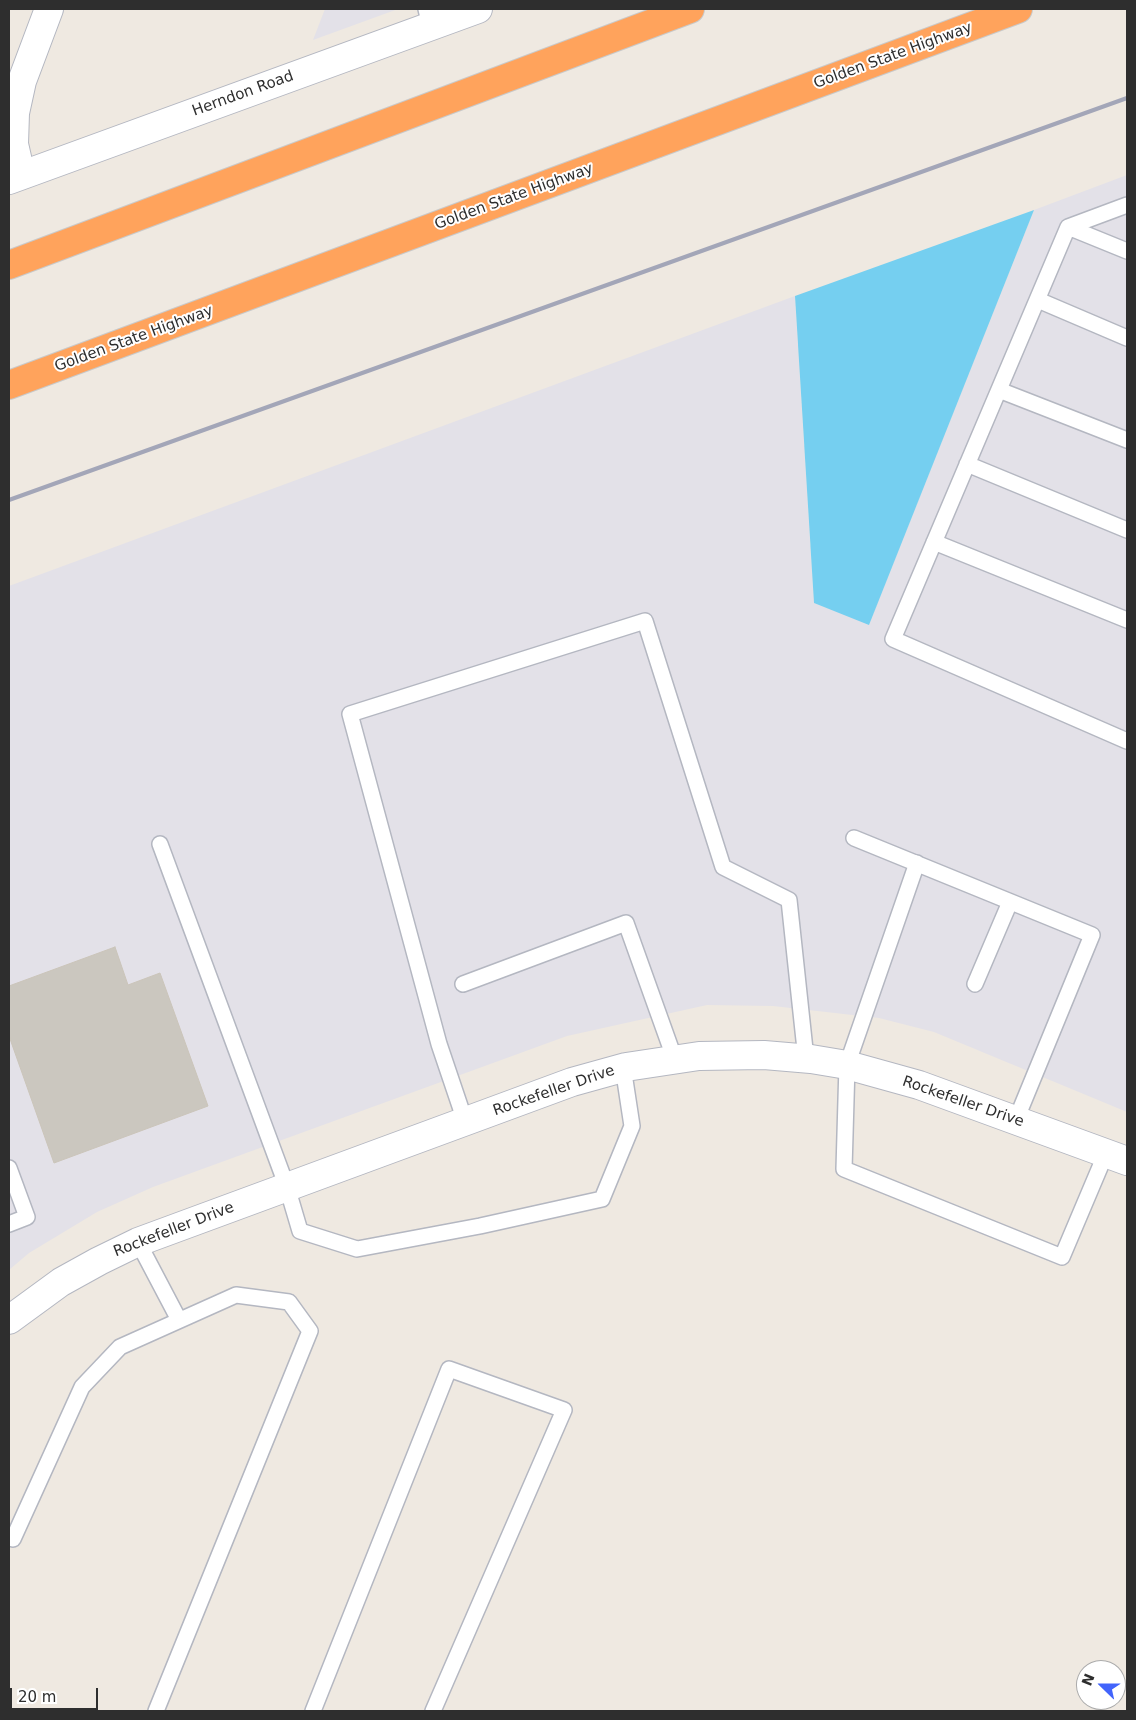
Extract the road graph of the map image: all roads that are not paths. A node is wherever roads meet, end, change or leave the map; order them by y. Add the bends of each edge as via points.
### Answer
1 (50, 9) edge
2 (478, 9) edge
3 (690, 9) edge
4 (1018, 9) edge
5 (428, 18) edge
6 (15, 178) edge
7 (1127, 205) edge
8 (1068, 227) junction
9 (1127, 251) edge
10 (9, 265) edge
11 (1038, 300) junction
12 (1127, 338) edge
13 (9, 385) edge
14 (999, 390) junction
15 (1127, 440) edge
16 (968, 464) junction
17 (1127, 530) edge
18 (934, 542) junction
19 (1127, 620) edge
20 (1127, 741) edge
21 (854, 838) dead end
22 (160, 844) dead end
23 (916, 863) junction
24 (1010, 902) junction
25 (463, 984) dead end
26 (975, 984) dead end
27 (806, 1059) junction
28 (675, 1060) junction
29 (847, 1066) junction
30 (623, 1067) junction
31 (1016, 1120) junction
32 (465, 1121) junction
33 (1122, 1157) edge
34 (9, 1168) edge
35 (287, 1187) junction
36 (9, 1224) edge
37 (138, 1242) junction
38 (9, 1320) edge
39 (179, 1320) junction
40 (9, 1537) edge
41 (156, 1711) edge
42 (314, 1711) edge
43 (432, 1711) edge

1 - 6 street via 22,81 15,113
2 - 5 street, Herndon Road
3 - 10 highway
4 - 13 highway, Golden State Highway
5 - 6 street, Herndon Road
7 - 8 lane
8 - 9 lane
8 - 11 lane
11 - 12 lane
11 - 14 lane
14 - 15 lane
14 - 16 lane
16 - 17 lane
16 - 18 lane
18 - 19 lane
18 - 20 lane via 893,638
21 - 23 lane
22 - 35 lane
23 - 24 lane
23 - 29 lane
24 - 26 lane
24 - 31 lane via 1092,935
25 - 28 lane via 626,923
27 - 28 street, Rockefeller Drive via 755,1055
27 - 29 street, Rockefeller Drive
27 - 32 lane via 789,900 723,867 645,621 350,714 439,1044
28 - 30 street, Rockefeller Drive
29 - 31 street, Rockefeller Drive via 919,1085
29 - 33 lane via 844,1168 1062,1257
30 - 32 street, Rockefeller Drive
30 - 35 lane via 632,1126 602,1199 356,1249 300,1231
31 - 33 street, Rockefeller Drive
32 - 35 street, Rockefeller Drive
34 - 36 lane via 26,1217
35 - 37 street, Rockefeller Drive
37 - 38 street, Rockefeller Drive via 61,1282
37 - 39 lane
39 - 40 lane via 120,1347 82,1387 13,1539
39 - 41 lane via 236,1295 289,1302 310,1331
42 - 43 lane via 449,1369 564,1410

